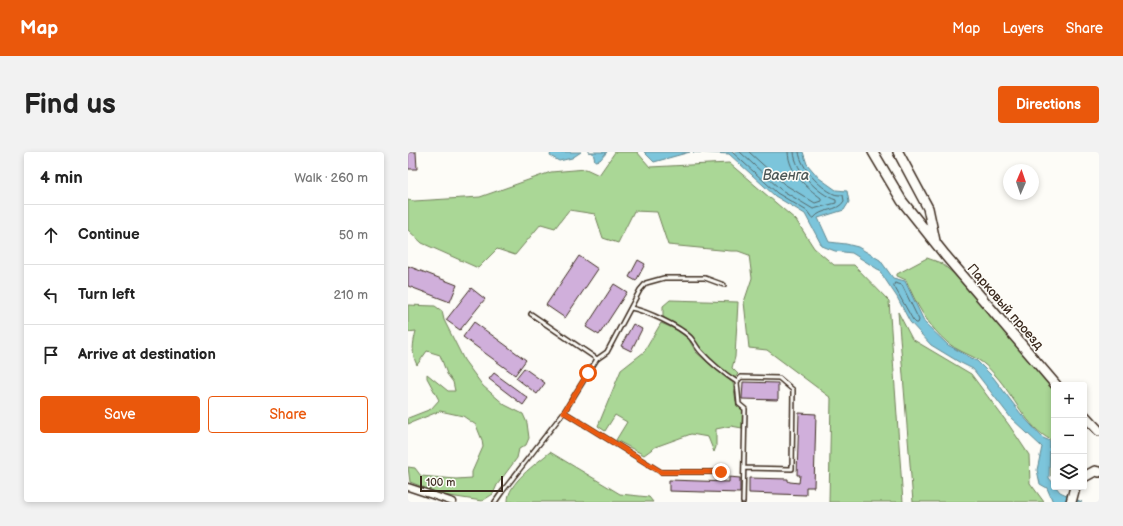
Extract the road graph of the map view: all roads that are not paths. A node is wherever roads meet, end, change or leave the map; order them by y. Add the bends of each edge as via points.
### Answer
1 (873, 152) edge
2 (898, 152) edge
3 (936, 244) junction
4 (724, 285) dead end
5 (631, 308) junction
6 (531, 314) dead end
7 (597, 359) junction
8 (737, 382) junction
9 (1053, 382) edge
10 (564, 412) junction
11 (1087, 418) edge
12 (1099, 431) edge
13 (744, 468) junction
14 (721, 472) dead end
15 (1099, 472) edge
16 (1087, 475) edge
17 (408, 487) edge
18 (453, 502) edge
19 (495, 502) edge
20 (743, 502) edge

1 - 3 main road, Парковый проезд via 902,201
2 - 3 main road via 928,208
3 - 9 main road, Парковый проезд
4 - 5 lane via 705,278 664,278 646,283
5 - 7 lane via 607,352
5 - 8 lane via 642,310 690,337 699,351 716,368
6 - 7 lane
7 - 10 lane
8 - 13 lane via 738,404 745,409
8 - 13 lane via 741,377 779,378 792,390 792,469
10 - 14 lane via 661,472
10 - 19 lane
11 - 12 main road
13 - 20 lane
15 - 16 main road via 1095,471
17 - 18 street

